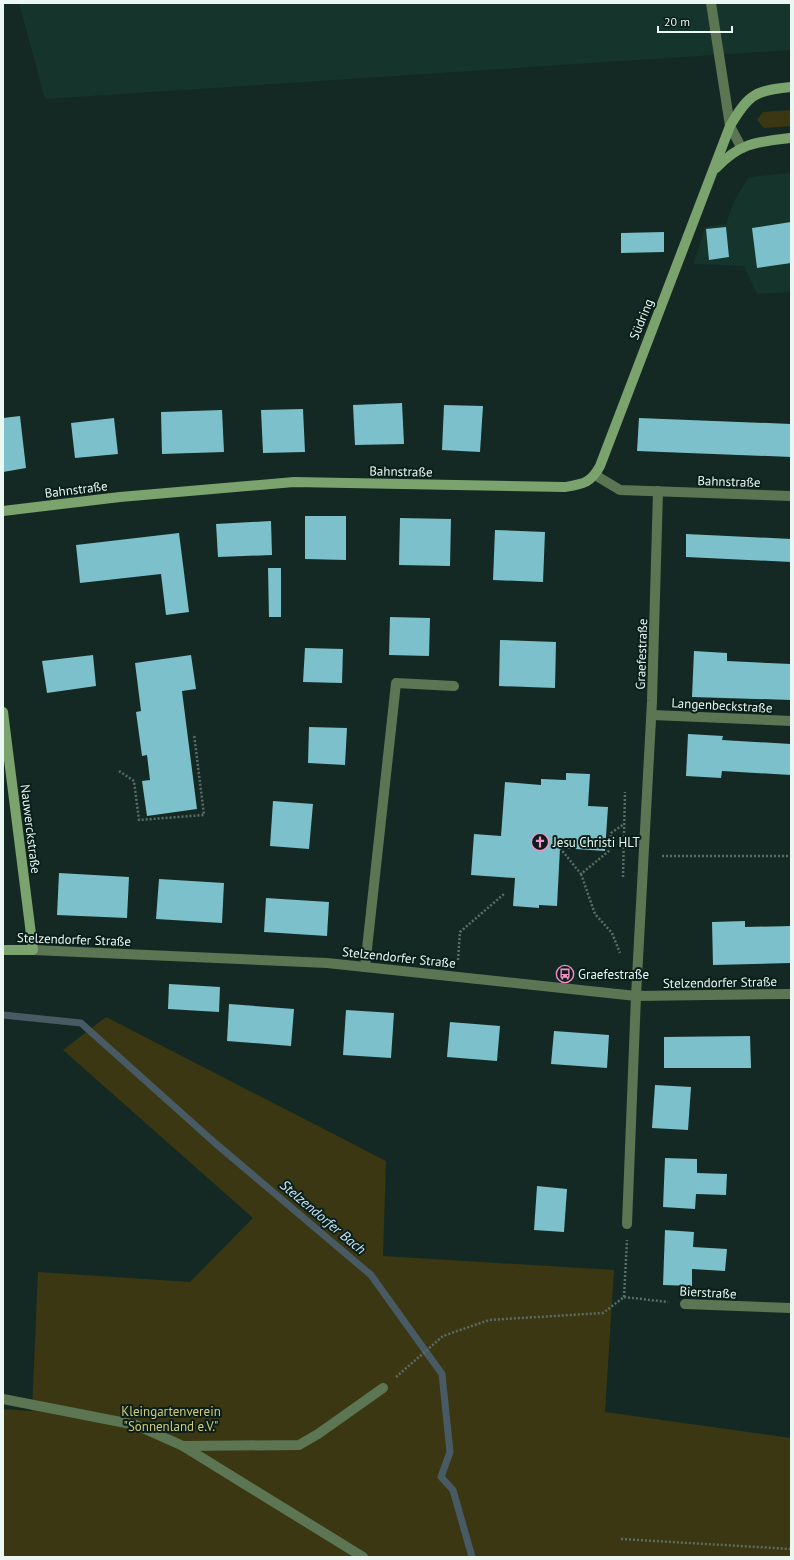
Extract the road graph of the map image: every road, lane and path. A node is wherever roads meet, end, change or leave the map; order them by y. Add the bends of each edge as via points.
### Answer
1 (711, 3) edge
2 (791, 87) edge
3 (730, 126) junction
4 (791, 138) edge
5 (741, 147) junction
6 (712, 173) junction
7 (595, 475) junction
8 (658, 491) junction
9 (791, 496) edge
10 (3, 511) edge
11 (454, 686) dead end
12 (3, 712) edge
13 (652, 715) junction
14 (791, 721) edge
15 (194, 734) dead end
16 (119, 771) dead end
17 (624, 824) dead end
18 (560, 848) dead end
19 (645, 856) junction
20 (791, 856) edge
21 (581, 874) junction
22 (504, 894) dead end
23 (3, 950) edge
24 (33, 950) junction
25 (620, 954) dead end
26 (365, 967) junction
27 (457, 976) junction
28 (791, 994) edge
29 (636, 996) junction
30 (627, 1224) joint
31 (624, 1298) junction
32 (685, 1304) joint
33 (791, 1308) edge
34 (383, 1388) joint
35 (3, 1399) edge
36 (184, 1446) junction
37 (621, 1539) dead end
38 (791, 1549) edge
39 (363, 1557) edge

1 - 3 street
2 - 3 street, Südring via 755,94 742,107
3 - 5 street
3 - 6 street, Südring
4 - 5 street, Südring
5 - 6 street, Südring
6 - 7 street, Südring
7 - 8 street, Bahnstraße via 620,490
7 - 10 street, Bahnstraße via 584,483 565,487 294,482 120,497
8 - 9 street, Bahnstraße
8 - 13 street, Graefestraße
11 - 26 street via 396,683
12 - 24 street, Nauwerckstraße
13 - 14 street, Langenbeckstraße
13 - 19 street, Graefestraße
15 - 16 path via 204,815 139,820 134,781
17 - 21 path via 611,833 610,850
18 - 21 path
19 - 20 path
19 - 29 street, Graefestraße
21 - 25 path via 595,914 612,933
22 - 27 path via 460,932
23 - 24 street, Stelzendorfer Straße
24 - 26 street, Stelzendorfer Straße via 327,963
26 - 27 street, Stelzendorfer Straße
27 - 29 street, Stelzendorfer Straße
28 - 29 street, Stelzendorfer Straße
29 - 30 street, Graefestraße
30 - 31 path
31 - 32 path, Bierstraße
31 - 34 path via 603,1313 489,1320 443,1336
32 - 33 street, Bierstraße
34 - 36 street via 299,1445
35 - 36 street via 136,1425
36 - 39 street
37 - 38 path

